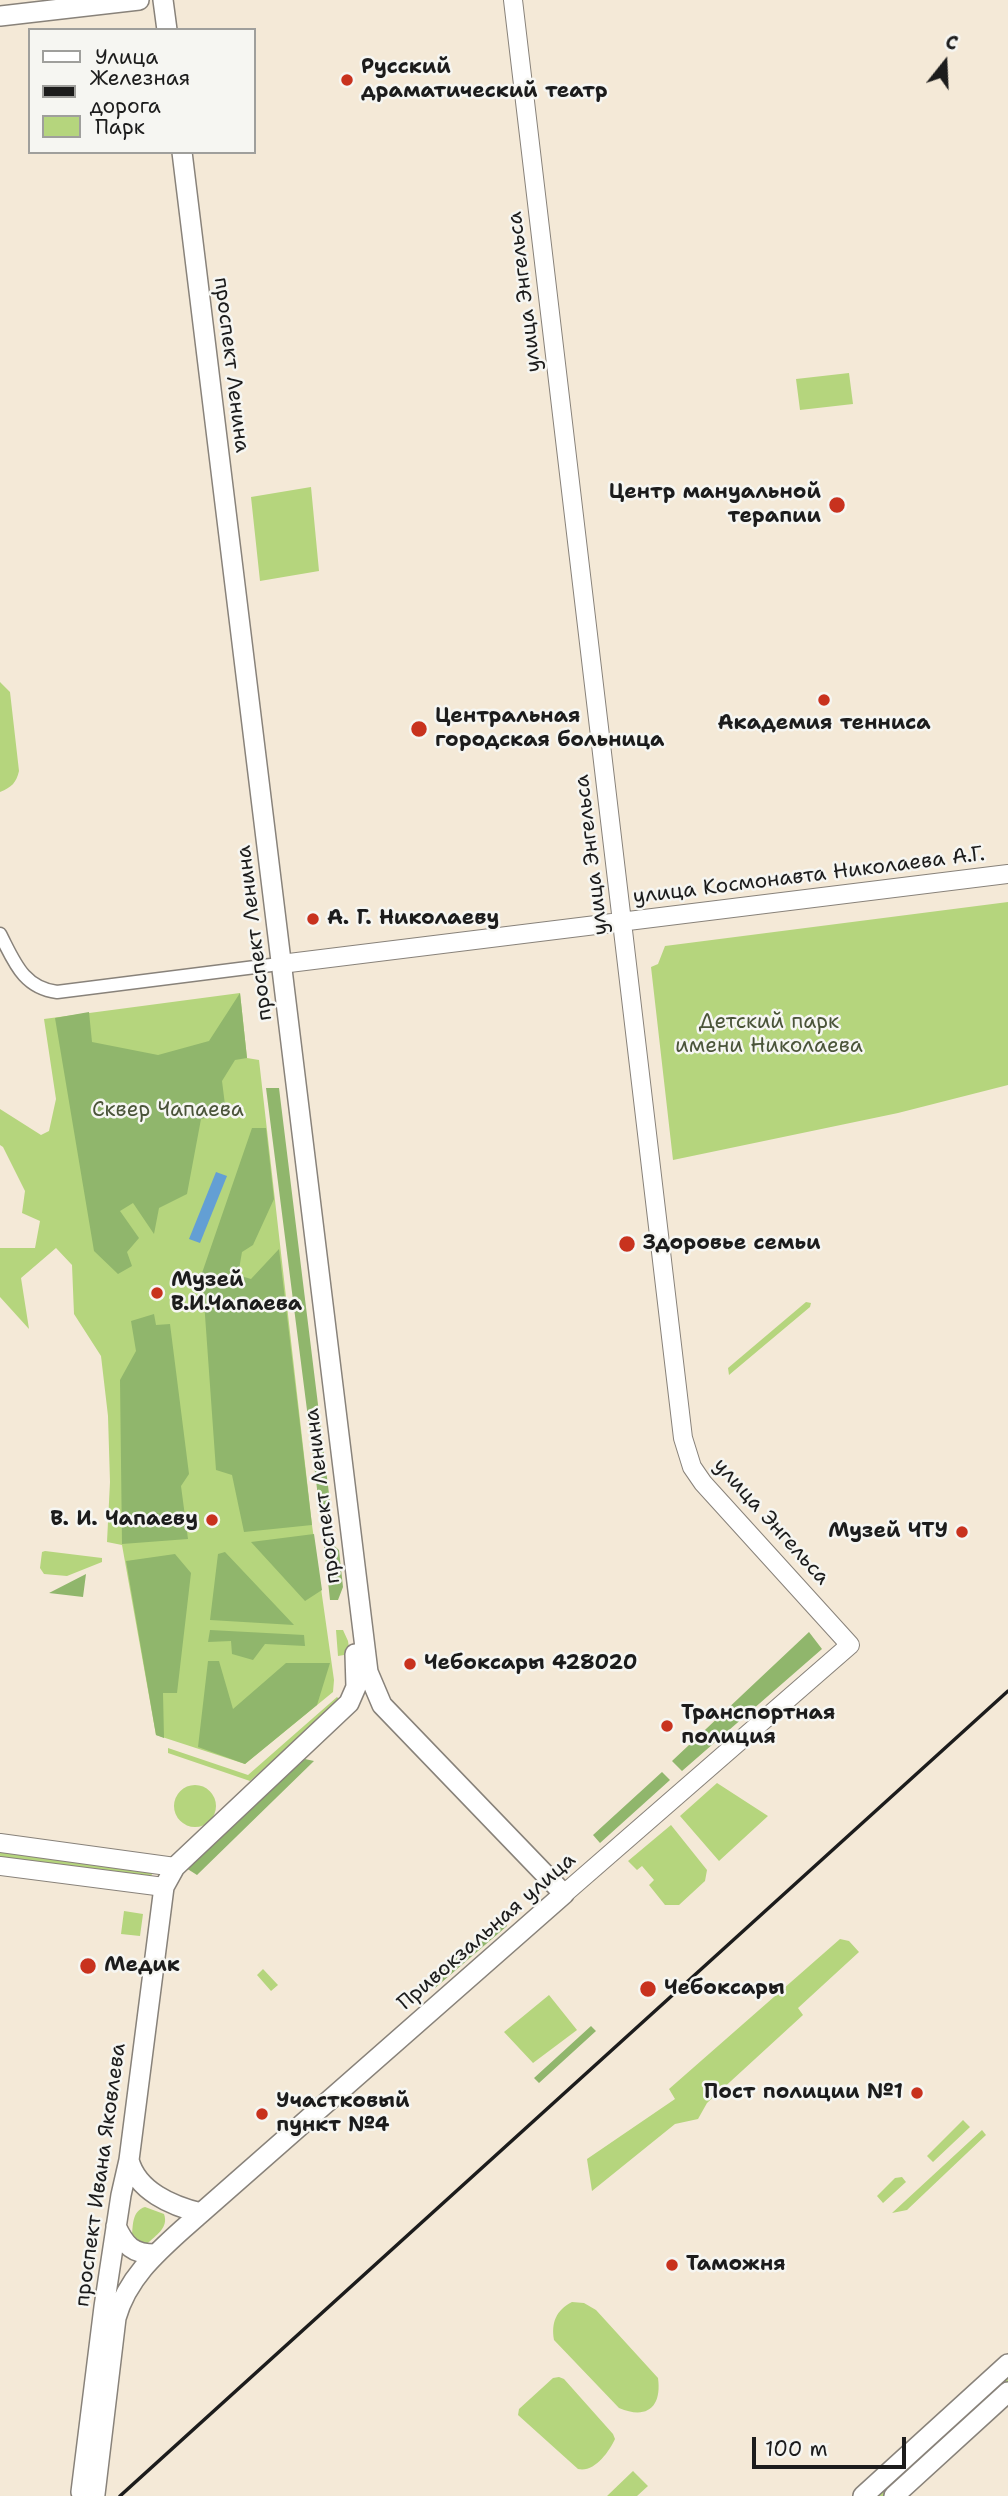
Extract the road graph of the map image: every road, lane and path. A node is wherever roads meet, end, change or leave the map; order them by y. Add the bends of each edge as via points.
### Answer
1 (26, 0) edge
2 (139, 0) edge
3 (153, 0) edge
4 (163, 0) edge
5 (513, 0) edge
6 (0, 3) edge
7 (0, 16) edge
8 (157, 28) edge
9 (167, 28) edge
10 (172, 154) edge
11 (182, 154) edge
12 (1008, 874) edge
13 (623, 923) junction
14 (0, 933) edge
15 (276, 964) junction
16 (850, 1645) joint
17 (349, 1703) junction
18 (382, 1705) junction
19 (0, 1843) edge
20 (0, 1866) edge
21 (175, 1867) junction
22 (164, 1887) junction
23 (564, 1894) junction
24 (129, 2160) junction
25 (201, 2213) junction
26 (116, 2226) junction
27 (155, 2254) junction
28 (1008, 2364) edge
29 (1008, 2392) edge
30 (863, 2496) edge
31 (894, 2496) edge

1 - 6 main road
2 - 7 main road
3 - 8 main road
4 - 9 main road
5 - 13 street, улица Энгельса
10 - 15 main road, проспект Ленина
11 - 15 main road, проспект Ленина
12 - 13 street, улица Космонавта Николаева А.Г.
13 - 15 street, улица Космонавта Николаева А.Г.
13 - 16 street, улица Энгельса via 688,1457 703,1483
14 - 15 street, улица Космонавта Николаева А.Г. via 26,979 44,991
15 - 17 main road, проспект Ленина via 355,1655 356,1687
15 - 18 main road, проспект Ленина via 366,1662
16 - 23 street, Привокзальная улица
17 - 18 main road via 366,1699
17 - 21 main road
18 - 23 main road, проспект Ленина
19 - 21 street
20 - 22 street
21 - 22 main road, проспект Ивана Яковлева
22 - 24 main road, проспект Ивана Яковлева
23 - 25 main road, Привокзальная улица
24 - 25 main road via 135,2177 151,2191
24 - 26 main road, проспект Ивана Яковлева
25 - 27 main road, Привокзальная улица
26 - 27 main road via 127,2247
26 - 27 main road, проспект Ивана Яковлева via 88,2493 116,2318 132,2281
28 - 30 main road
29 - 31 main road

